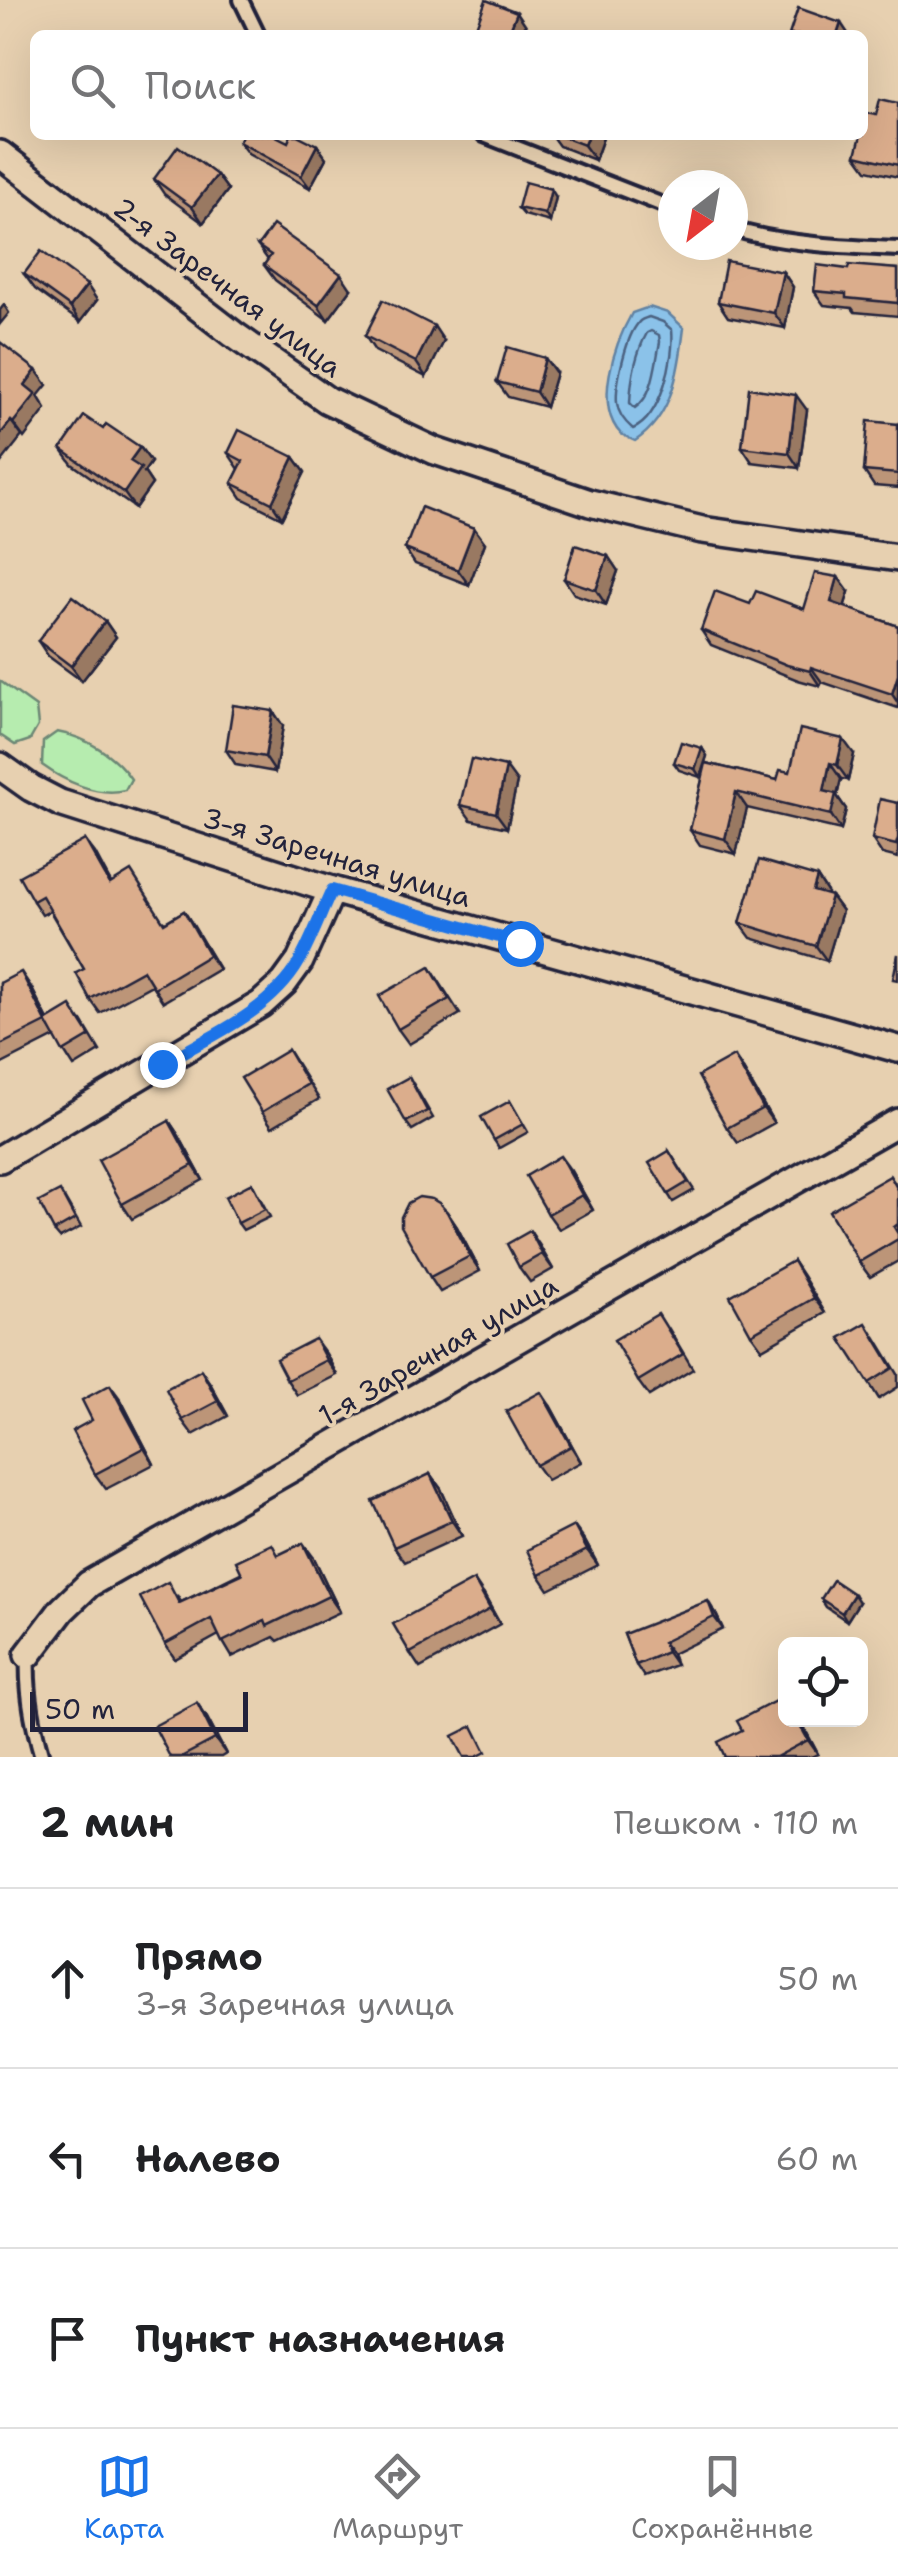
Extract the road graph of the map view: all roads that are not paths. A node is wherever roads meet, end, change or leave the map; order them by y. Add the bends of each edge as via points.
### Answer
1 (241, 0) edge
2 (256, 30) edge
3 (497, 140) edge
4 (0, 154) edge
5 (658, 203) edge
6 (748, 234) edge
7 (898, 249) edge
8 (898, 558) edge
9 (0, 766) edge
10 (332, 890) junction
11 (898, 1049) edge
12 (898, 1122) edge
13 (0, 1159) edge
14 (28, 1655) joint
15 (42, 1757) edge

1 - 2 lane
3 - 5 lane
4 - 8 street, 2-я Заречная улица via 327,400 435,451 590,503 702,530
6 - 7 lane
9 - 10 street, 3-я Заречная улица via 60,804
10 - 11 street, 3-я Заречная улица
10 - 13 street via 300,961 262,1004
12 - 14 street, 1-я Заречная улица via 89,1584
14 - 15 lane via 32,1722

